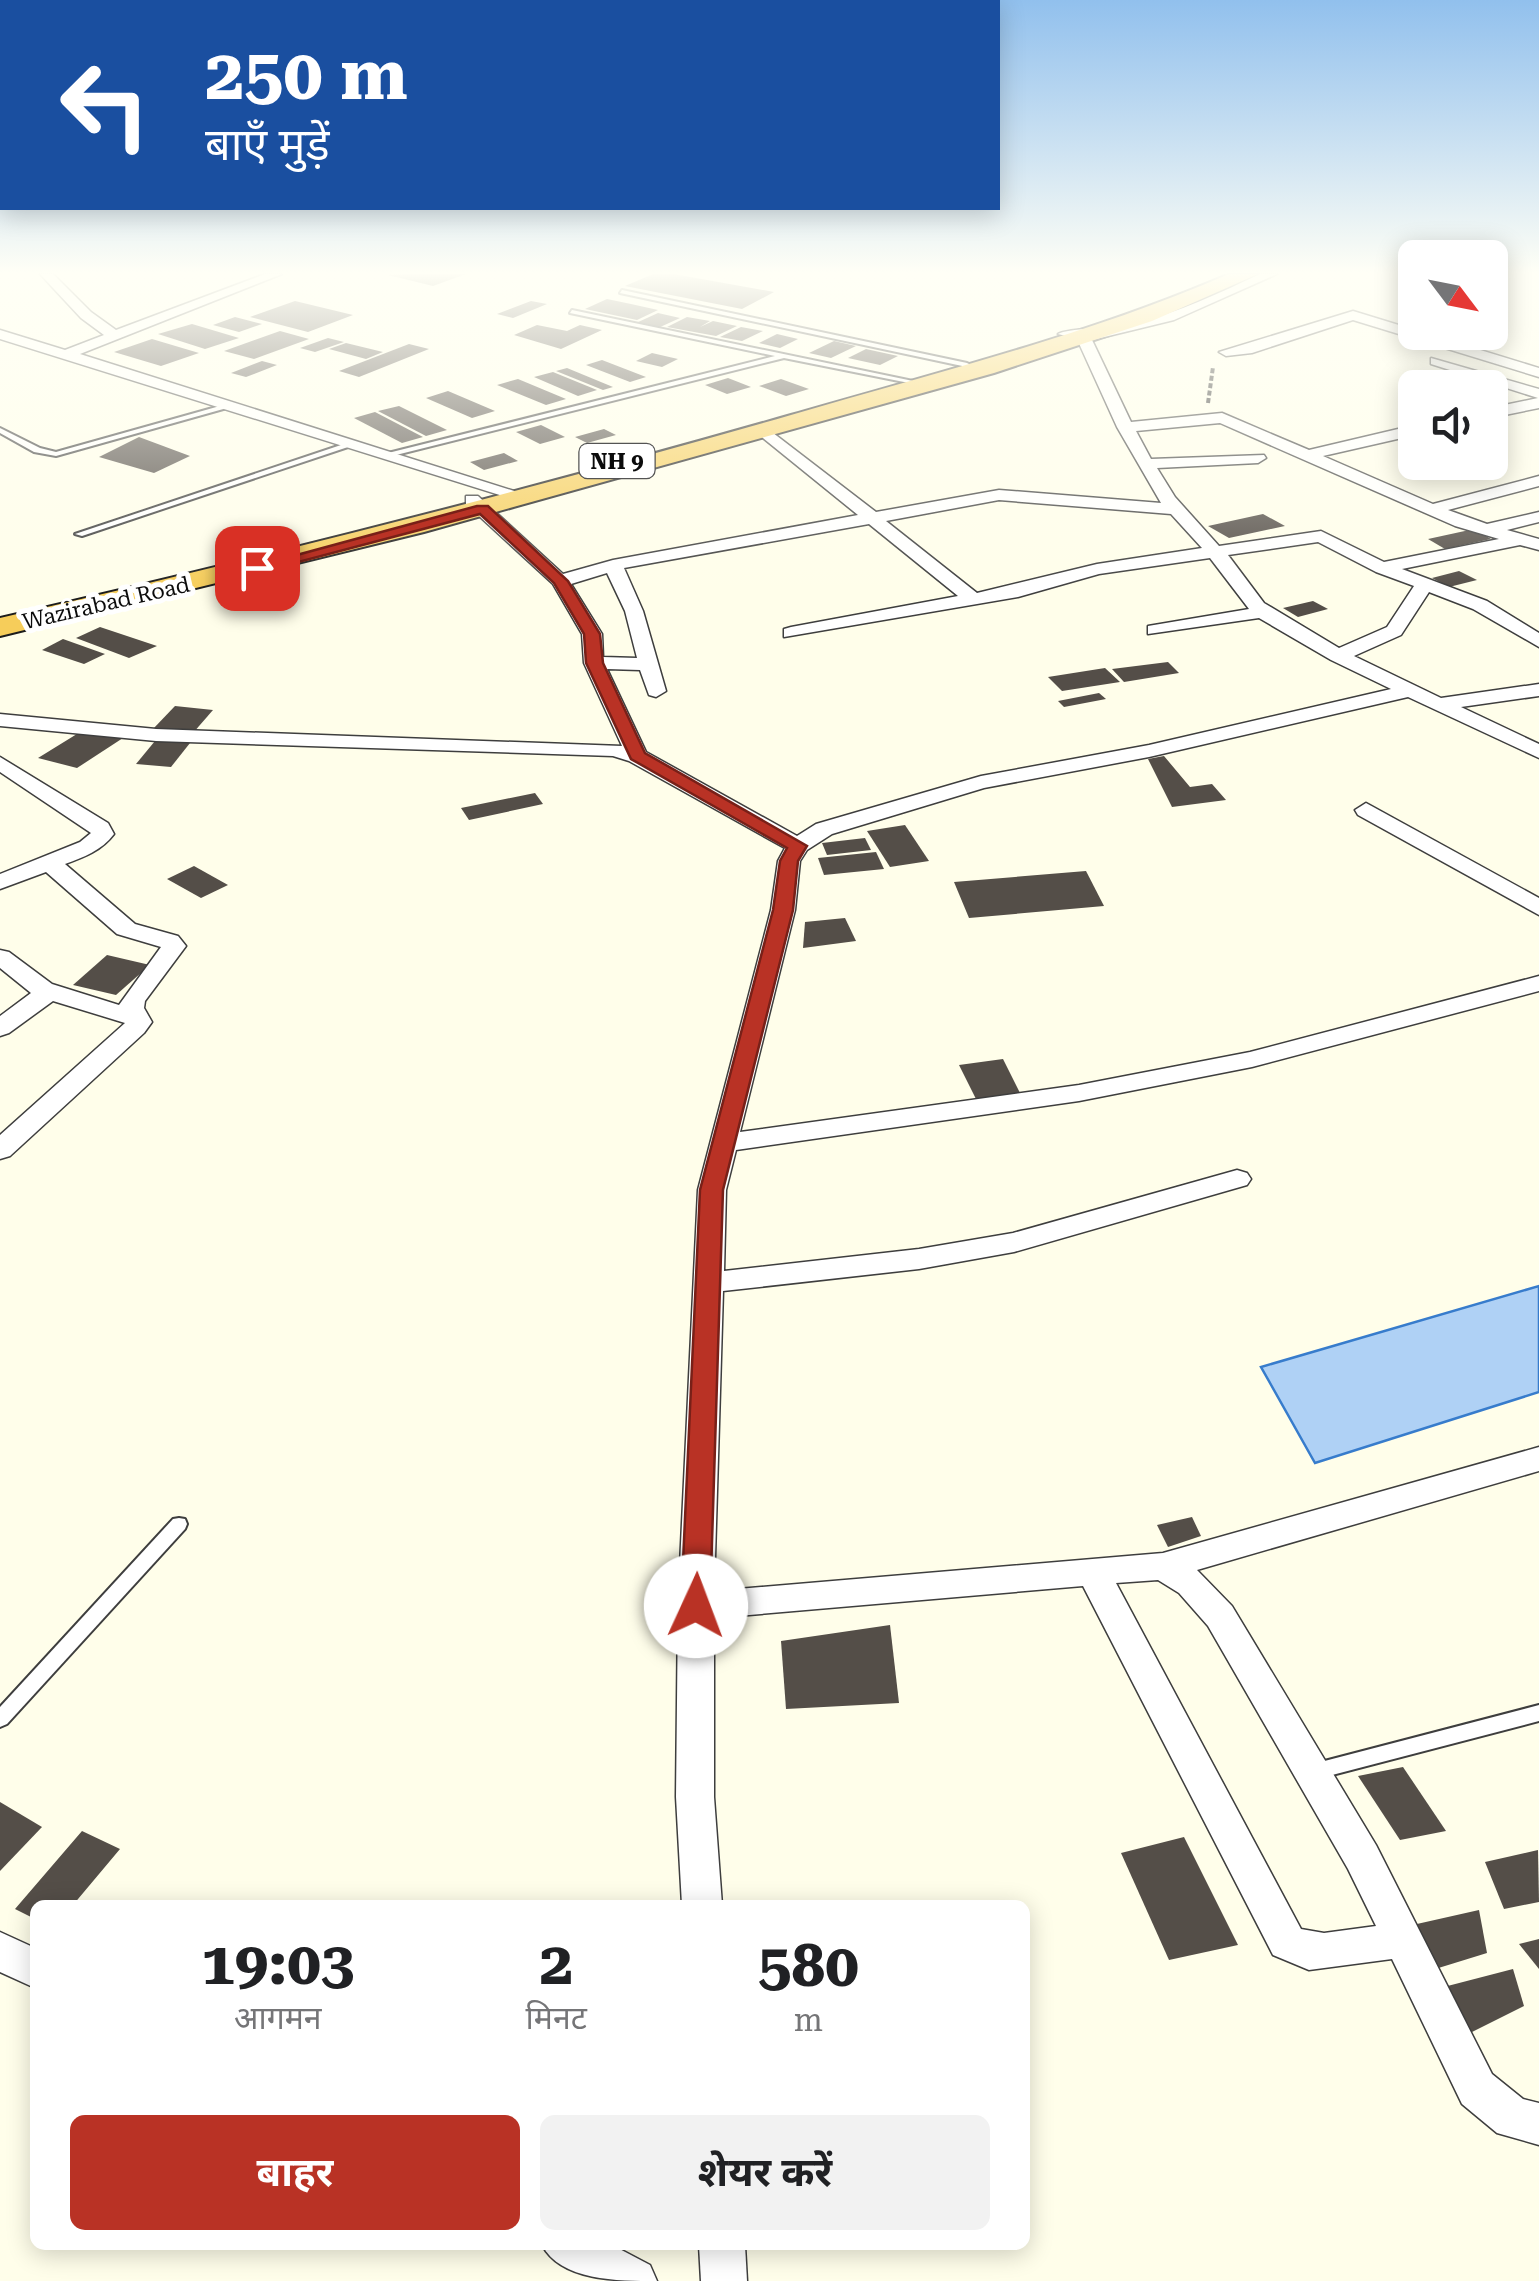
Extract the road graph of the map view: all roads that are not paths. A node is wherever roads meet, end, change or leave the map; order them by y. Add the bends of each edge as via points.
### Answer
1 (150, 380) edge
2 (686, 380) edge
3 (907, 380) edge
4 (931, 380) edge
5 (1100, 380) edge
6 (1497, 380) edge
7 (1539, 394) edge
8 (1539, 403) edge
9 (230, 406) junction
10 (1508, 409) edge
11 (1125, 426) junction
12 (0, 430) edge
13 (764, 432) junction
14 (1398, 434) edge
15 (350, 445) junction
16 (1308, 455) junction
17 (391, 456) junction
18 (1258, 458) dead end
19 (1146, 464) junction
20 (1539, 481) edge
21 (496, 499) junction
22 (1432, 508) junction
23 (1176, 509) junction
24 (1539, 517) edge
25 (869, 520) junction
26 (1486, 530) junction
27 (80, 534) dead end
28 (1530, 542) edge
29 (1212, 552) junction
30 (613, 566) junction
31 (1382, 568) junction
32 (560, 581) junction
33 (1424, 585) junction
34 (973, 600) junction
35 (1263, 612) junction
36 (0, 616) edge
37 (0, 627) edge
38 (1155, 630) dead end
39 (792, 632) dead end
40 (1539, 641) edge
41 (1338, 656) junction
42 (594, 663) junction
43 (652, 664) junction
44 (1412, 690) junction
45 (1539, 690) edge
46 (656, 691) dead end
47 (1438, 704) junction
48 (0, 720) edge
49 (1539, 752) edge
50 (637, 756) junction
51 (0, 763) edge
52 (1366, 810) dead end
53 (798, 846) junction
54 (49, 863) junction
55 (0, 882) edge
56 (1539, 908) edge
57 (0, 956) edge
58 (1539, 983) edge
59 (44, 990) junction
60 (138, 1019) junction
61 (0, 1028) edge
62 (724, 1143) junction
63 (0, 1150) edge
64 (1237, 1179) dead end
65 (707, 1283) junction
66 (1539, 1459) edge
67 (179, 1524) dead end
68 (1163, 1566) junction
69 (1092, 1571) junction
70 (696, 1606) junction
71 (1539, 1713) edge
72 (0, 1719) edge
73 (1312, 1772) junction
74 (702, 1900) edge
75 (1403, 1939) junction
76 (0, 1950) edge
77 (30, 1966) edge
78 (1539, 2124) edge
79 (575, 2250) edge
80 (722, 2250) edge
81 (634, 2281) edge
82 (724, 2281) edge

1 - 9 street
2 - 17 lane
3 - 21 highway, Wazirabad Road / NH 9
4 - 13 highway, Wazirabad Road / NH 9
5 - 11 street
6 - 7 street
8 - 10 street
9 - 12 lane via 56,454
9 - 15 street
11 - 16 street via 1222,418
11 - 19 street
13 - 21 highway, Wazirabad Road / NH 9
13 - 25 street
14 - 16 street
15 - 17 street
15 - 27 lane
16 - 22 street
17 - 21 street
18 - 19 street
19 - 23 street
20 - 22 street
21 - 32 street
21 - 36 highway, Wazirabad Road / NH 9
21 - 37 highway, Wazirabad Road / NH 9 via 257,568
22 - 26 street
23 - 25 street via 1012,494
23 - 29 street
24 - 26 street
25 - 30 street
25 - 34 street
26 - 28 street
28 - 31 street
29 - 31 street via 1321,536
29 - 34 street via 1072,574
29 - 35 street
30 - 32 street
30 - 43 street
31 - 33 street
32 - 42 street via 592,634
33 - 40 street via 1480,605
33 - 41 street via 1394,631
34 - 39 street
35 - 38 street
35 - 41 street
41 - 44 street
42 - 43 street
42 - 50 street
43 - 46 street
44 - 47 street
44 - 53 street via 1160,749 981,782 824,829
45 - 47 street
47 - 49 street
48 - 50 street via 156,735 593,748
50 - 53 street
51 - 54 street via 103,834
52 - 56 street
53 - 62 street via 789,861 783,910
54 - 55 street
54 - 60 street via 131,932 174,943 132,1000
57 - 59 street
58 - 62 street via 1233,1063 1079,1093
59 - 60 street
59 - 61 street
60 - 63 street
62 - 65 street via 712,1190
64 - 65 street via 986,1248
65 - 70 street
66 - 68 street
67 - 72 lane
68 - 69 street
68 - 73 street via 1190,1583 1220,1616
69 - 70 street
69 - 75 street via 1286,1942 1311,1954
70 - 74 street via 694,1797
71 - 73 lane
73 - 75 street
75 - 78 street via 1478,2089 1512,2118
76 - 77 street
79 - 81 street
80 - 82 street

